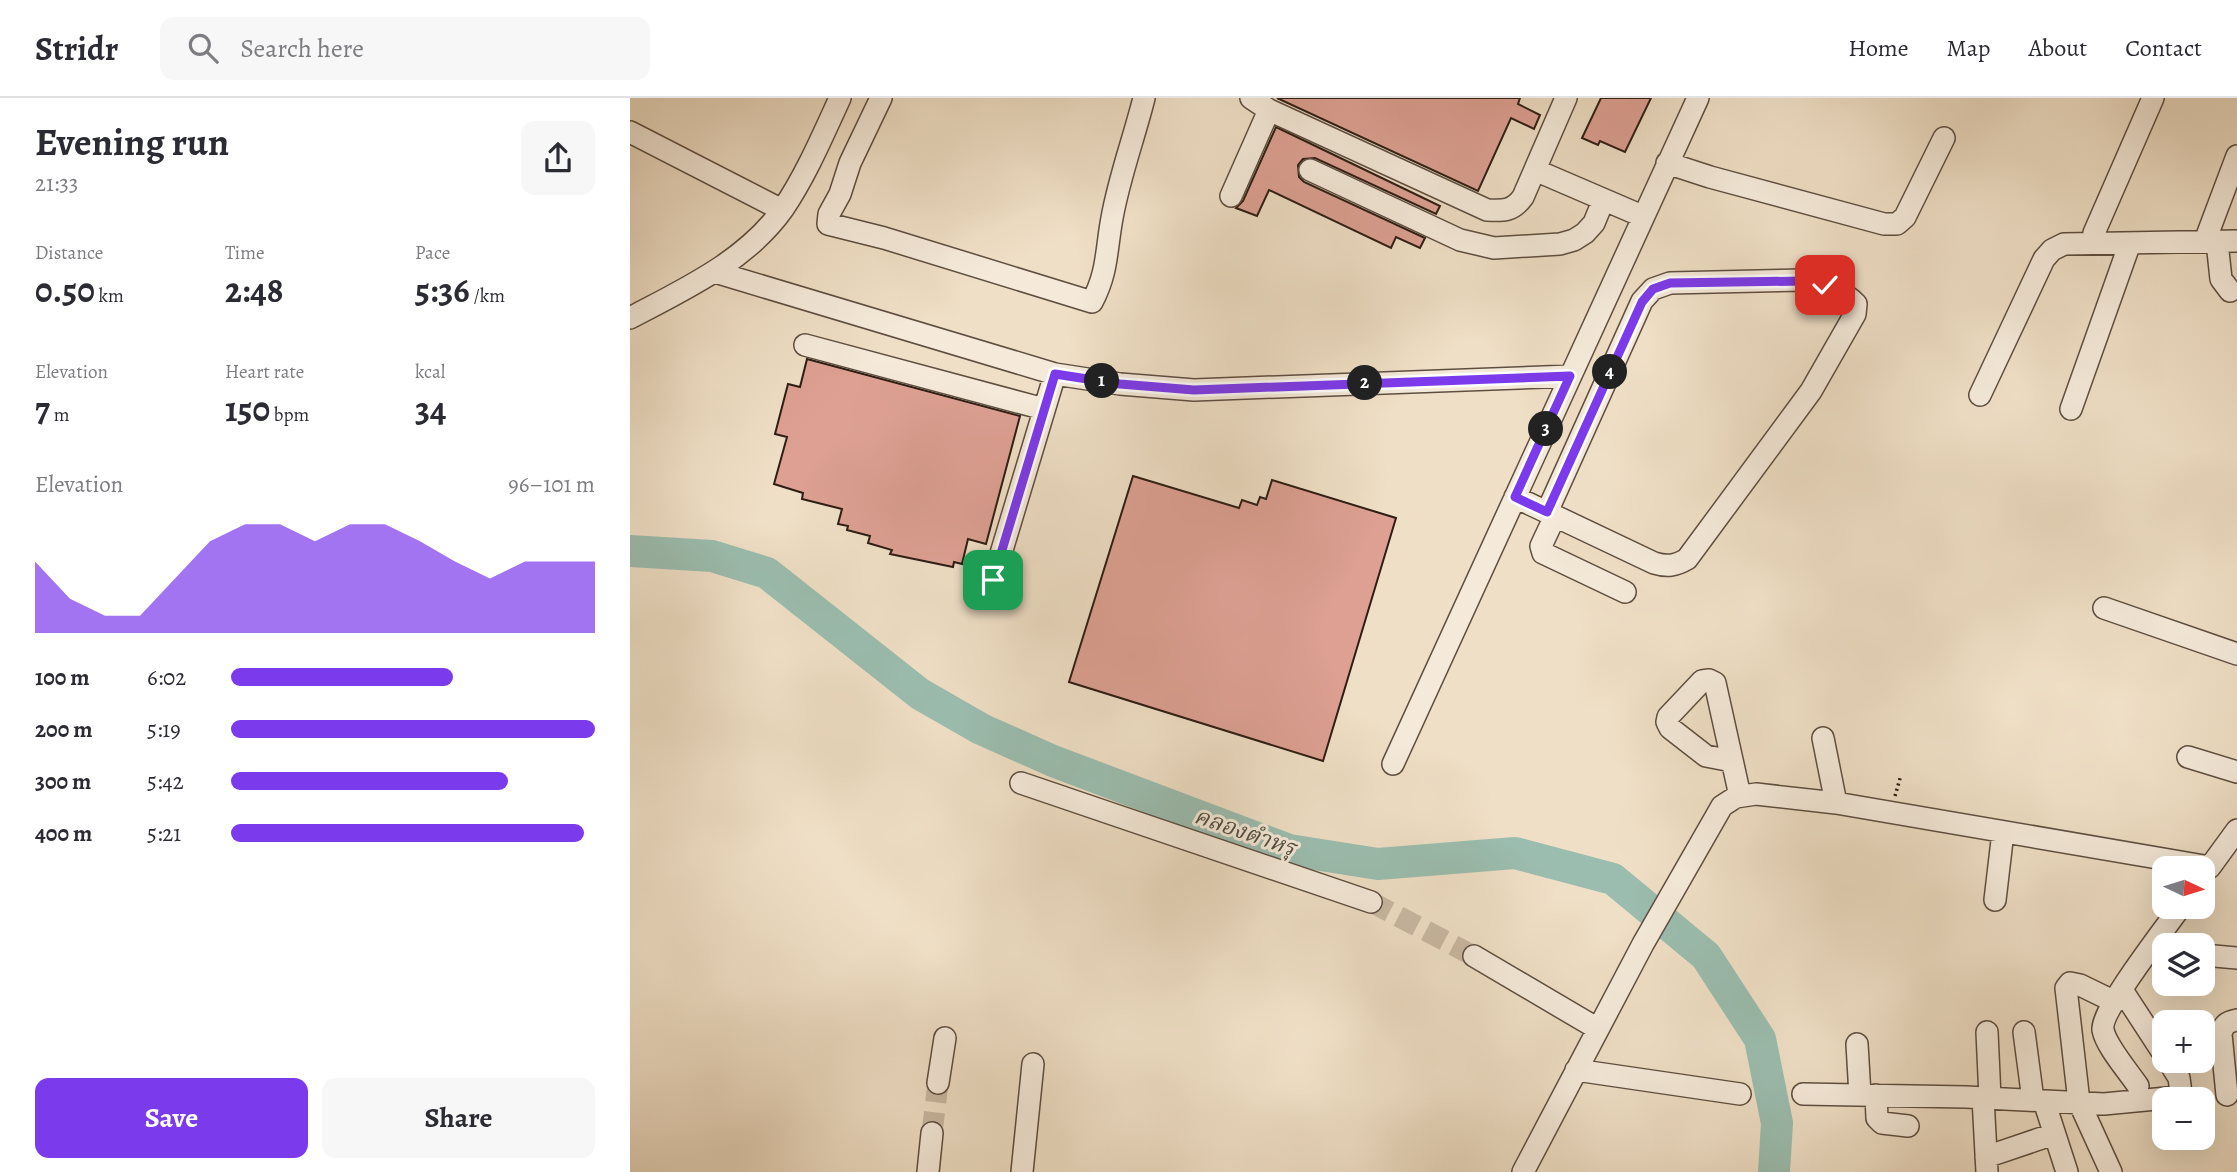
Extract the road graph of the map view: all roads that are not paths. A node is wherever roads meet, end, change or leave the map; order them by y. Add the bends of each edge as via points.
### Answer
1 (841, 98) edge
2 (881, 98) edge
3 (1144, 98) edge
4 (1566, 98) edge
5 (1698, 98) edge
6 (2153, 98) edge
7 (1260, 104) edge
8 (630, 132) edge
9 (1944, 138) dead end
10 (2237, 156) edge
11 (1667, 163) junction
12 (1310, 170) dead end
13 (1535, 170) junction
14 (1231, 196) dead end
15 (1603, 201) junction
16 (782, 210) junction
17 (1642, 216) junction
18 (2094, 233) dead end
19 (2221, 238) edge
20 (2130, 243) junction
21 (715, 272) junction
22 (2230, 291) dead end
23 (630, 318) edge
24 (805, 345) dead end
25 (1055, 374) junction
26 (1570, 376) junction
27 (1980, 395) dead end
28 (1044, 409) junction
29 (2071, 409) dead end
30 (1515, 497) junction
31 (1551, 514) junction
32 (993, 580) dead end
33 (1625, 592) dead end
34 (2104, 608) dead end
35 (2237, 654) edge
36 (1823, 738) dead end
37 (2188, 757) dead end
38 (1732, 761) dead end
39 (1392, 764) dead end
40 (2237, 772) edge
41 (1021, 783) dead end
42 (1740, 796) junction
43 (1836, 803) junction
44 (2237, 830) edge
45 (2003, 832) junction
46 (2216, 858) edge
47 (2152, 861) edge
48 (1995, 900) dead end
49 (1371, 902) tunnel mouth
50 (1474, 956) tunnel mouth
51 (2215, 956) edge
52 (2152, 957) edge
53 (2237, 958) edge
54 (2118, 996) junction
55 (2237, 1020) edge
56 (1598, 1028) junction
57 (1987, 1032) dead end
58 (2024, 1032) dead end
59 (945, 1038) dead end
60 (2152, 1039) edge
61 (1857, 1044) dead end
62 (1033, 1064) dead end
63 (1576, 1070) junction
64 (2175, 1073) edge
65 (937, 1083) tunnel mouth
66 (2138, 1086) dead end
67 (1740, 1094) dead end
68 (1803, 1094) dead end
69 (1868, 1095) junction
70 (2227, 1095) dead end
71 (1986, 1098) junction
72 (2039, 1101) junction
73 (2079, 1102) junction
74 (1908, 1126) dead end
75 (932, 1133) tunnel mouth
76 (2054, 1134) junction
77 (1987, 1164) edge
78 (928, 1172) edge
79 (1022, 1172) edge
80 (1523, 1172) edge
81 (2067, 1172) edge
82 (2110, 1172) edge

1 - 16 street
2 - 3 street via 828,224 1092,302 1108,258 1112,219
4 - 13 street
5 - 11 street
6 - 18 street
7 - 13 street via 1486,210 1515,208
7 - 14 street
8 - 16 street
9 - 11 street via 1905,217 1897,224
10 - 19 street
11 - 17 street
12 - 15 street via 1460,240 1494,248 1574,240 1594,223
13 - 15 street
15 - 17 street
16 - 21 street via 755,240
17 - 26 street
19 - 20 street
19 - 22 street via 2221,279
20 - 27 street via 2064,244 2052,250
20 - 29 street
21 - 23 street
21 - 25 street
24 - 28 street
25 - 26 street via 1194,390
25 - 28 street
26 - 30 street
28 - 32 street
30 - 31 street
30 - 39 street
31 - 31 street via 1642,302 1653,289 1670,283 1804,281 1848,295 1856,304 1855,314 1811,391 1687,559 1677,565 1654,563
31 - 33 street via 1541,546 1544,553
34 - 35 street
36 - 43 street
37 - 40 street
38 - 42 street
41 - 49 street
42 - 43 street
42 - 56 street via 1722,806
43 - 45 street
44 - 46 street
45 - 47 street
45 - 48 street
50 - 56 street
51 - 53 street
52 - 54 street
54 - 60 street
54 - 66 street via 2102,1027
54 - 73 street via 2070,983 2066,988
55 - 70 street via 2228,1021 2221,1034
56 - 63 street
57 - 71 street
58 - 72 street
59 - 65 street
61 - 69 street
62 - 79 street
63 - 67 street
63 - 80 street
64 - 73 street via 2182,1085 2177,1097
68 - 69 street
69 - 71 street
69 - 74 street via 1882,1123
71 - 72 street
71 - 77 street
72 - 73 street
72 - 76 street
73 - 82 street
75 - 78 street
76 - 77 street
76 - 81 street

